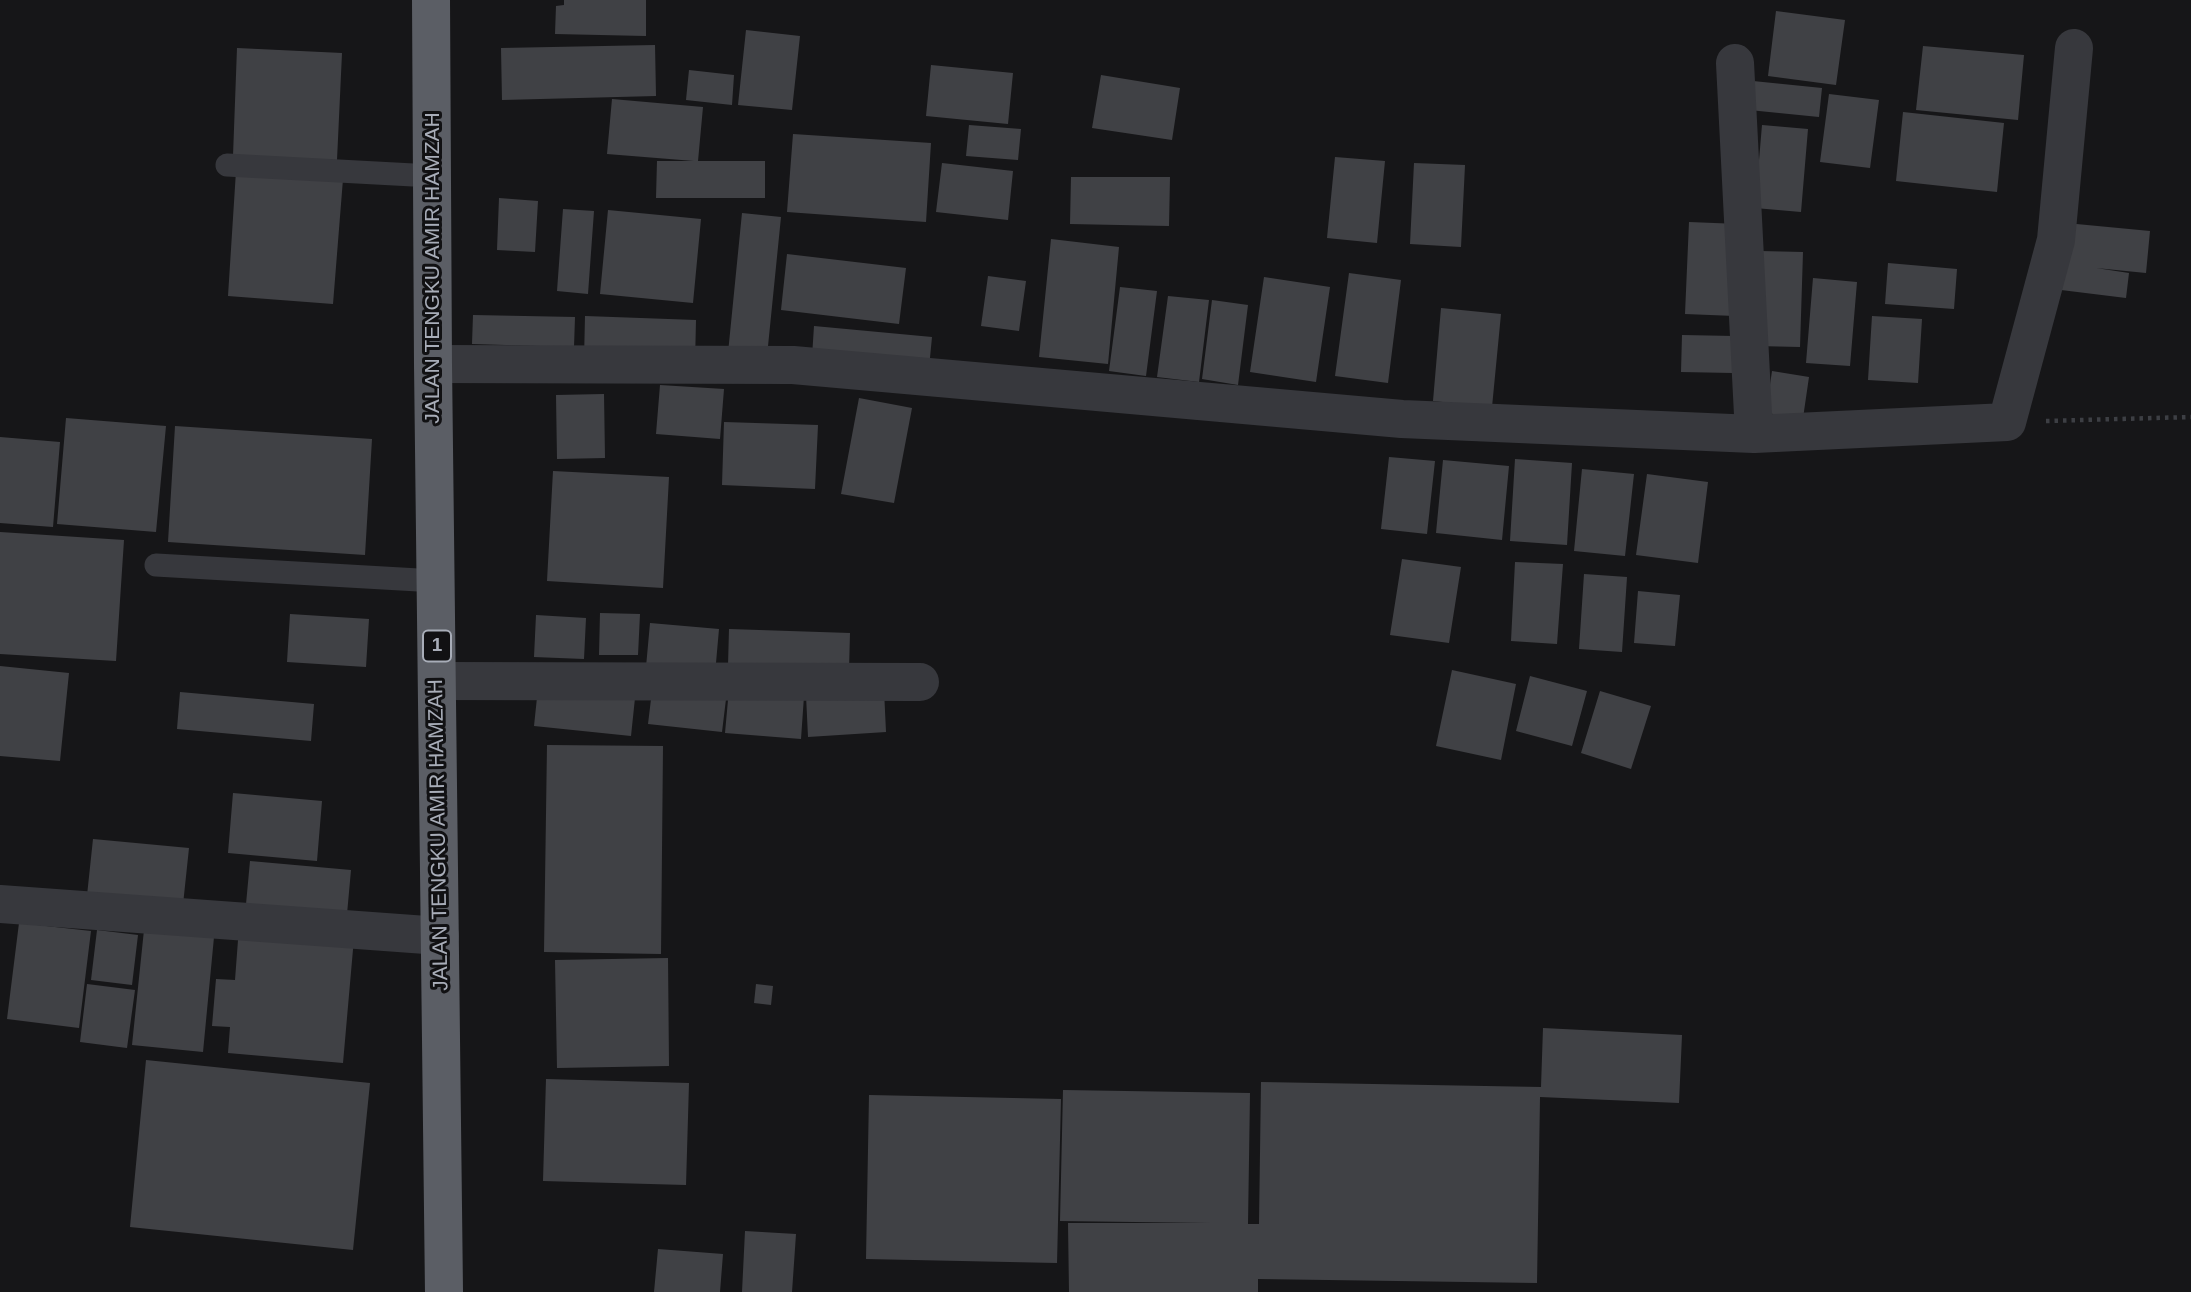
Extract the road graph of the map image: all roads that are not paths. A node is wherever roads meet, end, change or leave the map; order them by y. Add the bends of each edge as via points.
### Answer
1 (431, 0) edge
2 (2074, 48) dead end
3 (1735, 63) dead end
4 (227, 165) dead end
5 (432, 176) junction
6 (433, 364) junction
7 (1754, 434) junction
8 (156, 565) dead end
9 (436, 581) junction
10 (438, 681) junction
11 (920, 682) dead end
12 (0, 904) edge
13 (440, 936) junction
14 (444, 1292) edge

1 - 5 highway, JALAN TENGKU AMIR HAMZAH / 1
2 - 7 street via 2056,240 2007,422
3 - 7 street
4 - 5 lane
5 - 6 highway, JALAN TENGKU AMIR HAMZAH / 1
6 - 7 street via 793,365 1402,419
6 - 9 highway, JALAN TENGKU AMIR HAMZAH / 1
8 - 9 lane
9 - 10 highway, JALAN TENGKU AMIR HAMZAH / 1
10 - 11 street
10 - 13 highway, JALAN TENGKU AMIR HAMZAH / 1
12 - 13 street
13 - 14 highway, JALAN TENGKU AMIR HAMZAH / 1

